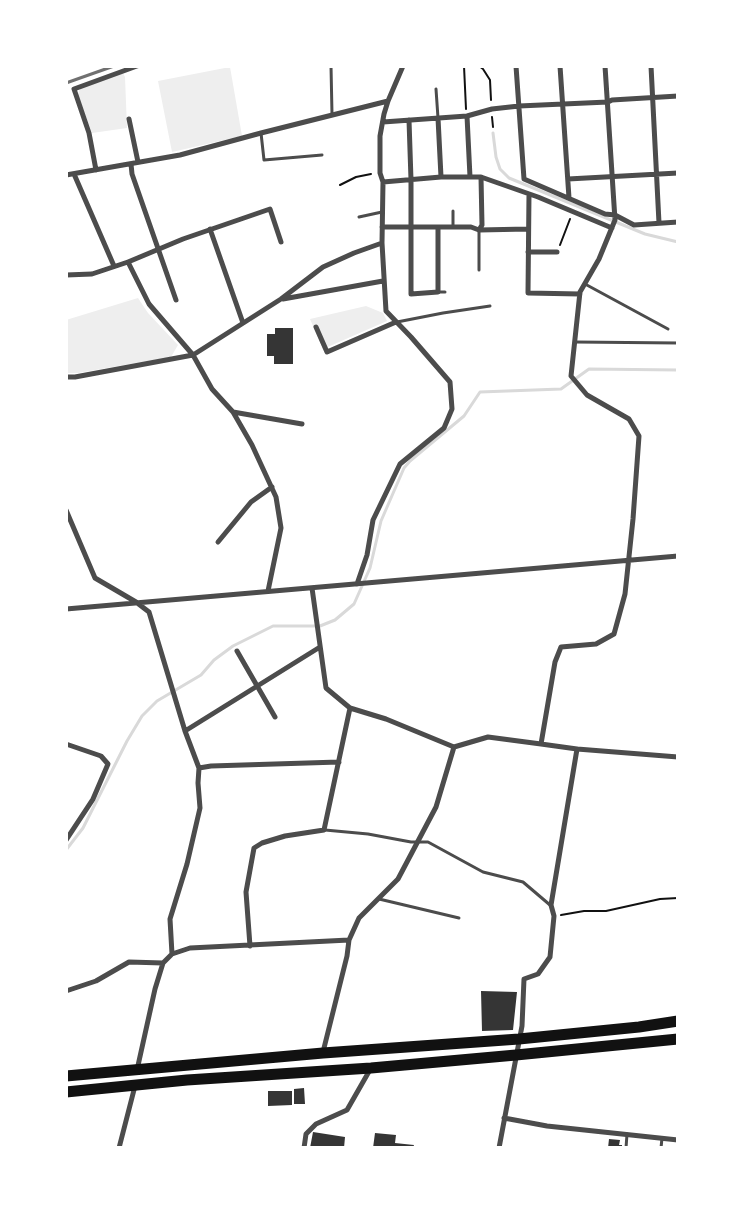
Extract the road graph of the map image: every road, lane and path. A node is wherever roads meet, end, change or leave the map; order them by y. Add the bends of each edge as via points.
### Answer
1 (137, 66) edge
2 (331, 66) edge
3 (403, 66) edge
4 (464, 66) edge
5 (479, 66) edge
6 (516, 66) edge
7 (560, 66) edge
8 (605, 66) edge
9 (651, 66) edge
10 (436, 89) dead end
11 (678, 96) edge
12 (653, 98) junction
13 (388, 101) junction
14 (608, 102) junction
15 (563, 104) junction
16 (518, 106) junction
17 (492, 109) junction
18 (332, 114) junction
19 (467, 116) junction
20 (438, 118) junction
21 (129, 120) dead end
22 (409, 120) junction
23 (383, 122) junction
24 (493, 127) dead end
25 (260, 132) junction
26 (322, 155) dead end
27 (138, 162) junction
28 (131, 164) junction
29 (96, 170) junction
30 (380, 173) junction
31 (678, 173) edge
32 (74, 174) junction
33 (657, 174) junction
34 (66, 175) edge
35 (441, 177) junction
36 (470, 177) junction
37 (481, 177) junction
38 (612, 177) junction
39 (568, 179) junction
40 (411, 180) junction
41 (383, 182) junction
42 (340, 185) dead end
43 (529, 194) junction
44 (569, 198) junction
45 (453, 211) dead end
46 (382, 212) junction
47 (573, 212) junction
48 (615, 215) junction
49 (359, 216) dead end
50 (678, 222) edge
51 (659, 223) junction
52 (382, 227) junction
53 (411, 227) junction
54 (438, 227) junction
55 (453, 227) junction
56 (612, 228) junction
57 (210, 229) junction
58 (528, 229) junction
59 (479, 230) junction
60 (281, 242) dead end
61 (382, 243) junction
62 (159, 249) junction
63 (528, 252) junction
64 (557, 252) joint
65 (128, 262) junction
66 (114, 266) junction
67 (479, 270) dead end
68 (66, 275) edge
69 (383, 281) junction
70 (585, 284) junction
71 (438, 292) junction
72 (445, 292) dead end
73 (580, 294) junction
74 (281, 299) junction
75 (176, 300) dead end
76 (490, 306) dead end
77 (396, 322) junction
78 (243, 323) junction
79 (316, 327) dead end
80 (668, 329) dead end
81 (575, 342) junction
82 (678, 343) edge
83 (193, 355) junction
84 (66, 377) edge
85 (234, 412) junction
86 (302, 424) dead end
87 (272, 487) junction
88 (66, 510) edge
89 (218, 542) dead end
90 (678, 556) edge
91 (628, 561) junction
92 (357, 584) junction
93 (312, 588) junction
94 (268, 592) junction
95 (136, 602) junction
96 (66, 609) edge
97 (320, 647) junction
98 (237, 651) dead end
99 (258, 686) junction
100 (350, 708) junction
101 (275, 718) dead end
102 (185, 731) junction
103 (66, 744) edge
104 (541, 744) junction
105 (454, 747) junction
106 (577, 749) junction
107 (678, 757) edge
108 (339, 762) junction
109 (199, 768) junction
110 (324, 830) junction
111 (66, 840) edge
112 (418, 842) junction
113 (378, 898) junction
114 (678, 898) edge
115 (552, 906) junction
116 (554, 916) junction
117 (459, 918) dead end
118 (349, 940) junction
119 (250, 946) junction
120 (172, 954) junction
121 (163, 963) junction
122 (66, 991) edge
123 (678, 1021) edge
124 (519, 1039) junction
125 (678, 1039) edge
126 (323, 1053) junction
127 (516, 1056) junction
128 (371, 1068) junction
129 (138, 1070) junction
130 (66, 1076) edge
131 (135, 1085) junction
132 (66, 1092) edge
133 (504, 1118) junction
134 (628, 1134) junction
135 (662, 1138) junction
136 (678, 1140) edge
137 (119, 1148) edge
138 (304, 1148) edge
139 (499, 1148) edge
140 (626, 1148) edge
141 (661, 1148) edge

1 - 29 street via 74,89 89,133
2 - 18 lane
3 - 13 street
4 - 19 path
5 - 17 path via 490,80
6 - 16 street
7 - 15 street
8 - 14 street
9 - 12 street
10 - 20 lane
11 - 12 street
12 - 14 street
12 - 33 street
13 - 18 street
13 - 23 street
14 - 15 street
14 - 38 street
15 - 16 street
15 - 39 street
16 - 17 street
16 - 44 street via 524,179
17 - 19 street
17 - 24 path
18 - 25 street
19 - 20 street
19 - 36 street
20 - 22 street
20 - 35 street
21 - 27 street
22 - 23 street
22 - 40 street
23 - 30 street
25 - 26 lane via 264,160
25 - 27 street via 180,155
27 - 28 street
28 - 29 street
28 - 62 street
29 - 32 street
30 - 41 street
30 - 42 path via 356,177
31 - 33 street
32 - 34 street
32 - 66 street
33 - 38 street
33 - 51 street
35 - 36 street
35 - 40 street
36 - 37 street
37 - 43 street
37 - 59 street via 482,225
38 - 39 street
38 - 48 street
39 - 44 street
40 - 41 street
40 - 53 street
41 - 46 street
43 - 47 street
43 - 58 street
44 - 48 street via 605,214
45 - 55 lane
46 - 49 lane
46 - 52 street
47 - 56 street
47 - 64 path
48 - 51 street via 634,225
48 - 56 street
50 - 51 street
52 - 53 street
52 - 61 street
53 - 54 street
53 - 71 street via 411,294
54 - 55 street
54 - 71 street
55 - 59 street
56 - 70 street
57 - 60 street via 270,209
57 - 62 street
57 - 78 street
58 - 59 street
58 - 63 street
59 - 67 lane
61 - 69 street
61 - 74 street via 323,267
62 - 65 street
62 - 75 street
63 - 64 street
63 - 73 street via 528,293
65 - 66 street
65 - 83 street via 148,304
66 - 68 street via 92,274
69 - 74 street
69 - 77 street via 386,311
70 - 73 street
70 - 80 lane
71 - 72 lane
73 - 81 street
74 - 78 street
76 - 77 lane
77 - 79 street via 327,352
77 - 92 street via 450,382 452,409 444,428 400,464 373,520 367,555
78 - 83 street
81 - 82 lane
81 - 91 street via 571,376 586,395 629,418 639,436
83 - 84 street
83 - 85 street via 212,390
85 - 86 street
85 - 87 street
87 - 89 street via 251,502
87 - 94 street via 281,528
88 - 95 street via 95,578
90 - 91 street
91 - 92 street
91 - 104 street via 625,594 614,634 596,644 561,647 554,662
92 - 93 street
93 - 94 street
93 - 97 street
94 - 95 street
95 - 96 street
95 - 102 street via 148,612
97 - 99 street
97 - 100 street via 326,688
98 - 99 street
99 - 101 street
99 - 102 street
100 - 105 street
100 - 108 street
102 - 109 street
103 - 111 street via 101,756 108,764 93,798
104 - 105 street via 488,737
104 - 106 street
105 - 112 street via 436,807
106 - 107 street
106 - 115 street
108 - 109 street
108 - 110 street
109 - 120 street via 200,808 170,920
110 - 112 lane
110 - 119 street via 285,836 254,848 246,892
112 - 113 street via 398,879
112 - 115 lane via 428,842 482,872 523,882
113 - 117 lane
113 - 118 street via 359,918
114 - 116 path via 660,898 606,911
115 - 116 street
116 - 124 street via 550,956 538,974 524,979
118 - 119 street
118 - 126 street
119 - 120 street via 190,948
120 - 121 street
121 - 122 street via 128,962 96,980
121 - 129 street
123 - 124 main road
124 - 126 main road
124 - 127 street
125 - 127 main road
126 - 129 main road
127 - 128 main road
127 - 133 street
128 - 131 main road
128 - 138 street via 347,1110 316,1124 306,1134
129 - 130 main road
131 - 132 main road
131 - 137 street
133 - 134 street
133 - 139 street
134 - 135 street
134 - 140 lane
135 - 136 street
135 - 141 lane

